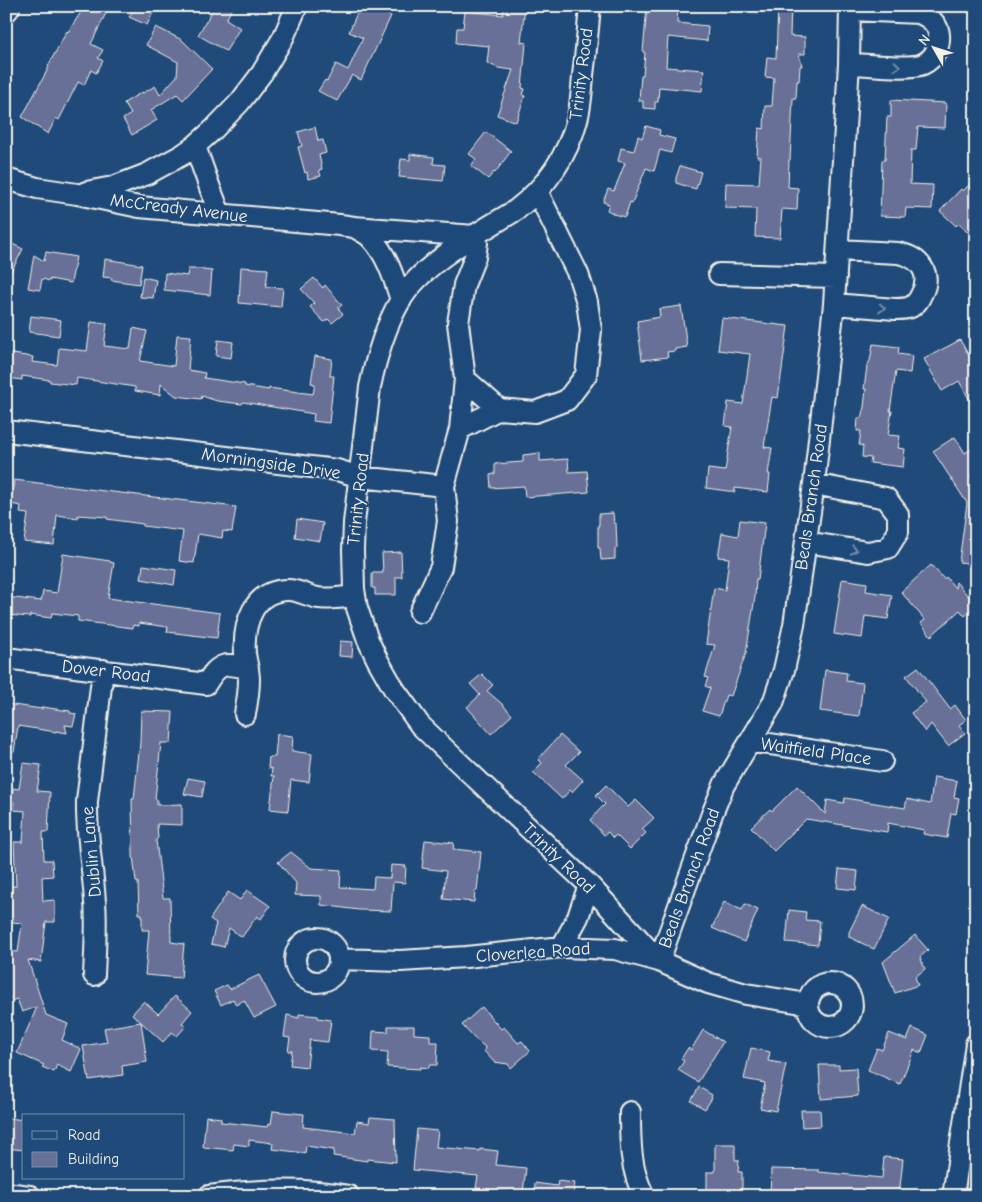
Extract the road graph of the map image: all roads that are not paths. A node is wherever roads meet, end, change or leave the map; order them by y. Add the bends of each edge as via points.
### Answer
1 (297, 6) edge
2 (590, 6) edge
3 (850, 8) edge
4 (849, 64) junction
5 (195, 146) junction
6 (6, 179) edge
7 (537, 191) junction
8 (77, 194) junction
9 (220, 214) junction
10 (354, 227) junction
11 (475, 236) junction
12 (838, 250) junction
13 (719, 274) dead end
14 (836, 277) junction
15 (401, 300) junction
16 (834, 304) junction
17 (465, 379) junction
18 (499, 409) junction
19 (460, 429) junction
20 (6, 431) edge
21 (6, 445) edge
22 (360, 477) junction
23 (814, 484) junction
24 (444, 486) junction
25 (806, 542) junction
26 (356, 596) junction
27 (420, 612) dead end
28 (6, 658) edge
29 (248, 668) junction
30 (103, 670) junction
31 (245, 714) dead end
32 (750, 742) junction
33 (882, 761) dead end
34 (589, 885) junction
35 (562, 947) junction
36 (339, 959) dead end
37 (659, 961) junction
38 (94, 976) dead end
39 (808, 1004) dead end
40 (976, 1044) edge
41 (630, 1112) dead end
42 (6, 1193) edge
43 (30, 1196) edge
44 (209, 1196) edge
45 (349, 1196) edge
46 (644, 1196) edge
47 (953, 1196) edge

1 - 5 street via 262,73 225,119
2 - 7 street, Trinity Road via 578,119 564,154
3 - 4 street, Beals Branch Road
4 -> 3 street via 910,67 923,64 933,57 939,43 938,28 920,12
4 - 12 street, Beals Branch Road
5 - 8 street via 147,174 113,187
5 - 9 street
6 - 8 street, McCready Avenue
7 - 11 street, Trinity Road via 516,210
7 - 18 street via 578,274 587,302 591,330 586,375 568,400 535,412
8 - 9 street, McCready Avenue via 139,208
9 - 10 street, McCready Avenue
10 - 11 street, McCready Avenue
10 - 15 street, McCready Avenue via 369,236 377,246 391,268
11 - 15 street, Trinity Road via 418,278
11 - 17 street via 475,258 464,285 458,323
12 - 14 street, Beals Branch Road
16 -> 12 street via 906,308 918,301 926,278 917,260 908,255
13 - 14 street
14 - 16 street, Beals Branch Road
15 - 22 street, Trinity Road via 382,341 374,369
16 - 23 street, Beals Branch Road
17 - 18 street
17 - 19 street
18 - 19 street
19 - 24 street
20 - 22 street, Morningside Drive via 337,470
21 - 22 street, Morningside Drive via 338,482
22 - 24 street
22 - 26 street, Trinity Road via 353,541
23 - 25 street, Beals Branch Road
25 -> 23 street via 868,552 888,548 898,532 898,514 886,498
24 - 27 street via 448,521 440,567
25 - 32 street, Beals Branch Road via 784,670 773,702
26 - 29 street via 318,598 290,590 263,597 249,619 245,646
26 - 34 street, Trinity Road via 357,608 376,659 420,725
28 - 30 street, Dover Road
29 - 30 street, Dover Road via 226,665 216,670 206,684
29 - 31 street
30 - 38 street, Dublin Lane via 86,802 95,902
32 - 33 street, Waitfield Place
32 - 37 street, Beals Branch Road via 712,814
34 - 35 street via 578,917
34 - 37 street, Trinity Road
35 - 36 street, Cloverlea Road via 400,961
35 - 37 street, Cloverlea Road via 616,949
37 - 39 street, Cloverlea Road via 708,983 746,994
40 - 47 street
41 - 46 street via 631,1158
42 - 43 street
44 - 45 street via 254,1191

